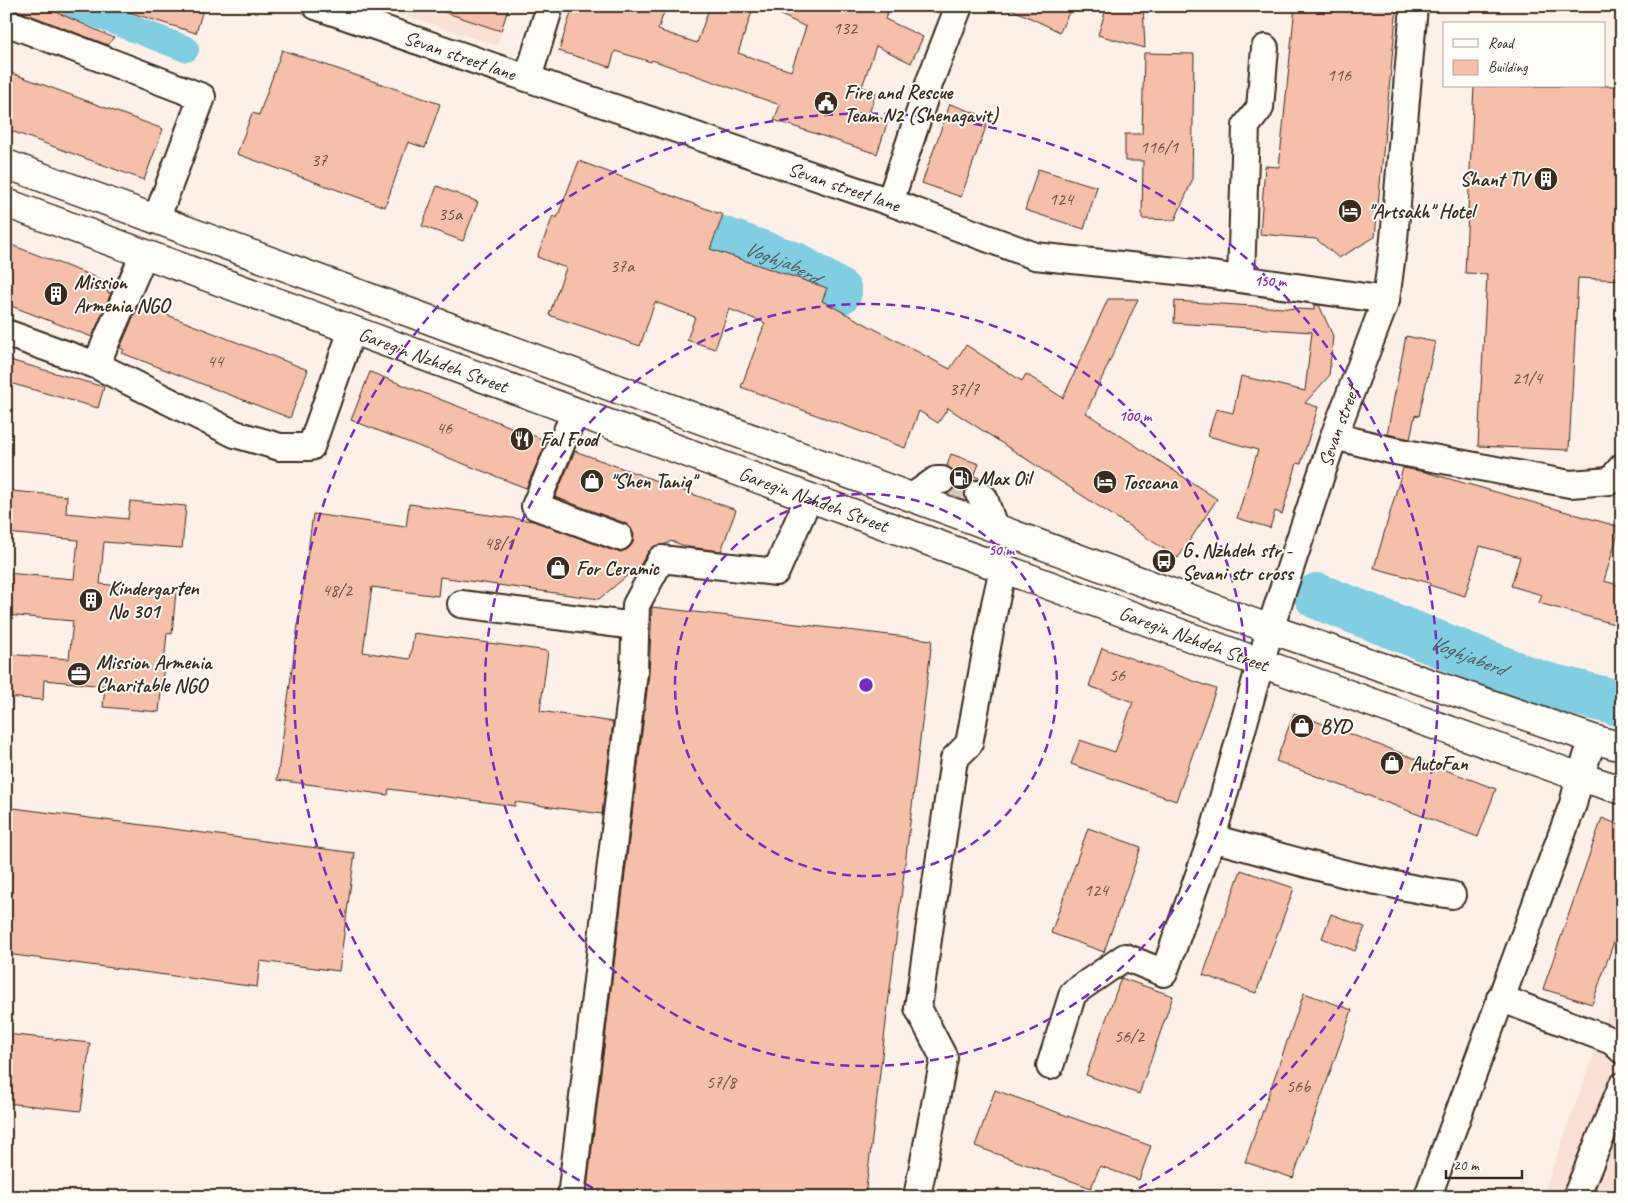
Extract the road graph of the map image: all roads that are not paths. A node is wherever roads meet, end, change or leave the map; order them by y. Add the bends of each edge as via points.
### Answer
1 (316, 6) edge
2 (550, 6) edge
3 (959, 6) edge
4 (1414, 6) edge
5 (6, 22) edge
6 (1264, 48) dead end
7 (528, 78) junction
8 (6, 164) edge
9 (890, 202) junction
10 (6, 203) edge
11 (156, 220) junction
12 (144, 254) junction
13 (1241, 279) junction
14 (1386, 300) junction
15 (352, 330) junction
16 (6, 333) edge
17 (96, 365) junction
18 (575, 412) junction
19 (1334, 436) junction
20 (1622, 467) edge
21 (942, 480) dead end
22 (979, 494) tunnel mouth
23 (809, 497) junction
24 (912, 497) junction
25 (994, 528) junction
26 (619, 537) dead end
27 (1004, 569) junction
28 (461, 604) dead end
29 (635, 626) junction
30 (1270, 629) junction
31 (1261, 663) junction
32 (1593, 740) junction
33 (1622, 747) edge
34 (1580, 777) junction
35 (1622, 790) edge
36 (1212, 838) junction
37 (1452, 895) dead end
38 (1500, 998) junction
39 (1622, 1050) edge
40 (1050, 1066) dead end
41 (1622, 1086) edge
42 (1429, 1193) dead end
43 (571, 1197) edge
44 (917, 1197) edge
45 (1576, 1197) edge

1 - 7 street, Sevan street lane
2 - 7 street
3 - 9 street
4 - 14 street, Sevan street
5 - 11 street via 202,97
6 - 13 street via 1260,108 1246,126
7 - 9 street, Sevan street lane
8 - 11 main road, Garegin Nzhdeh Street
9 - 13 street, Sevan street lane via 1035,256
10 - 12 main road, Garegin Nzhdeh Street
11 - 24 main road, Garegin Nzhdeh Street
12 - 15 main road, Garegin Nzhdeh Street
12 - 17 street
13 - 14 street, Sevan street lane
14 - 19 street, Sevan street
15 - 17 street via 311,447 280,447 235,434
15 - 18 main road, Garegin Nzhdeh Street
16 - 17 street
18 - 23 main road, Garegin Nzhdeh Street
18 - 26 street via 536,506
19 - 20 street via 1390,450 1570,484 1610,481
19 - 30 street, Sevan street
21 - 24 street via 936,480
22 - 25 street via 984,498
23 - 27 main road, Garegin Nzhdeh Street
23 - 29 street via 776,572 661,559 636,605
24 - 25 main road, Garegin Nzhdeh Street
25 - 30 main road, Garegin Nzhdeh Street
27 - 31 main road, Garegin Nzhdeh Street
27 - 44 street via 969,744 954,758 918,1008 944,1058
28 - 29 street
29 - 43 street via 634,672
30 - 31 street, Sevan street
30 - 32 main road, Garegin Nzhdeh Street
31 - 34 main road, Garegin Nzhdeh Street
31 - 36 street, Sevan street
32 - 33 main road, Garegin Nzhdeh Street
32 - 34 street
34 - 35 main road, Garegin Nzhdeh Street
34 - 38 street via 1573,804
36 - 37 street via 1328,871
36 - 40 street, Sevan street via 1164,973 1125,958 1073,993
38 - 39 street via 1612,1041
38 - 42 street
41 - 45 street

